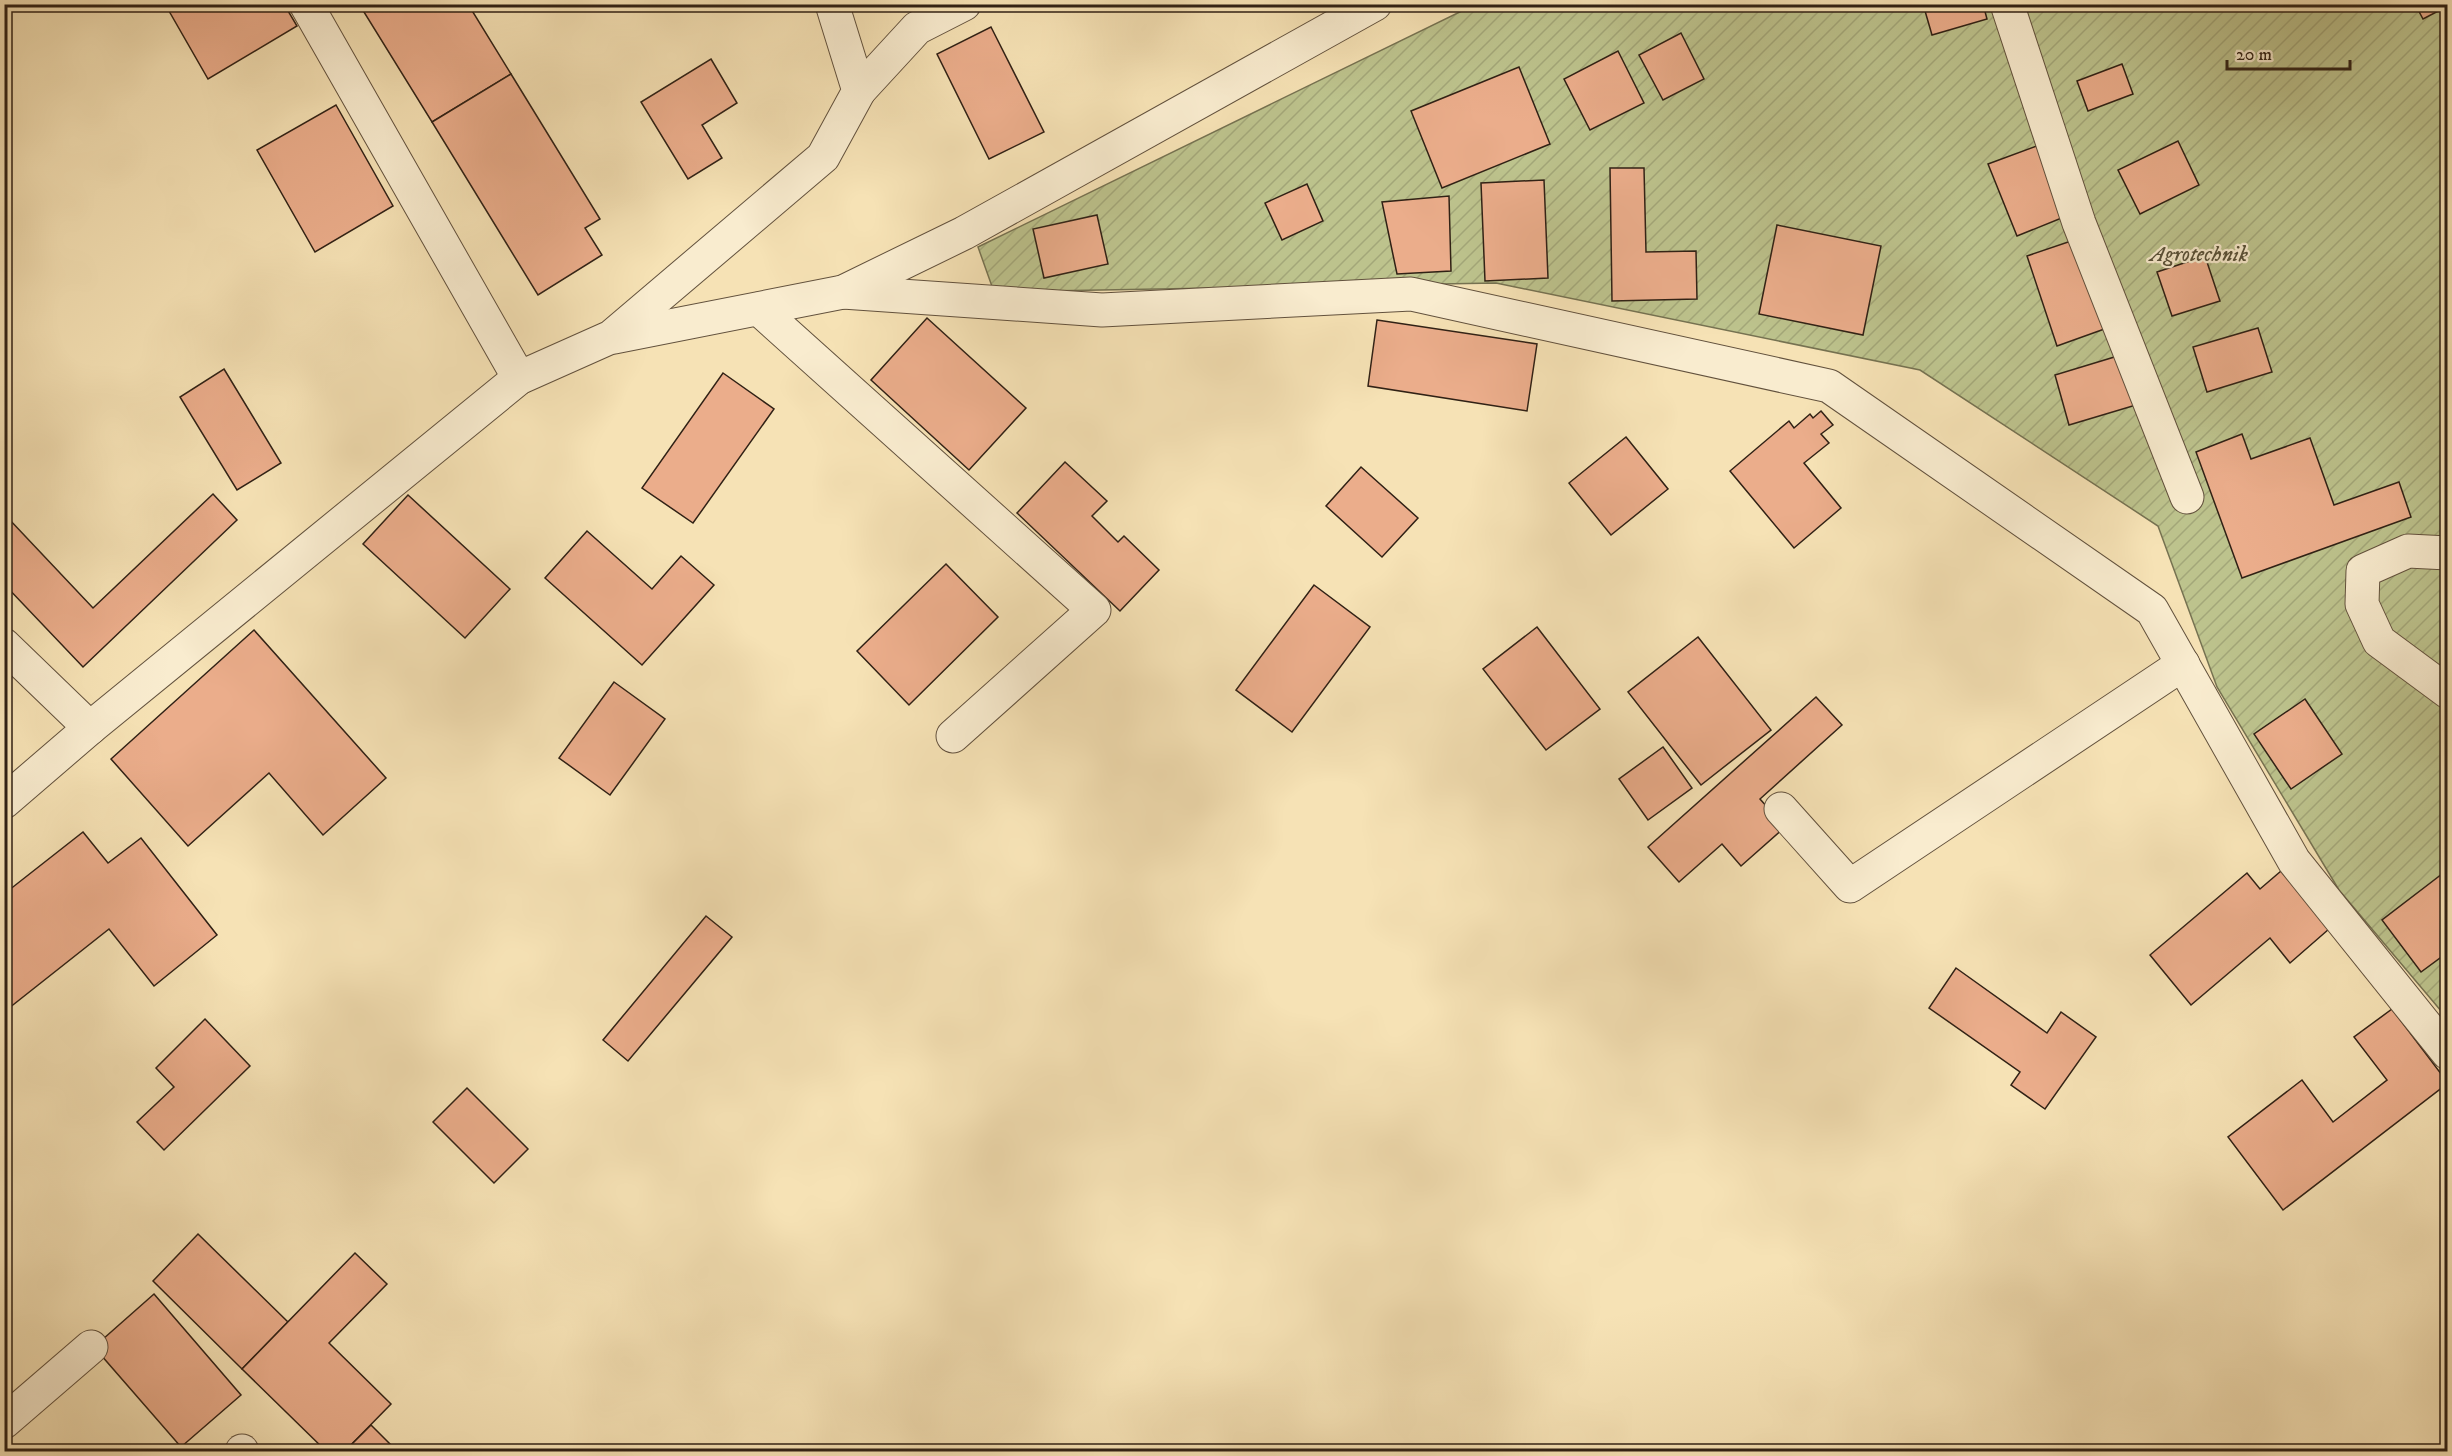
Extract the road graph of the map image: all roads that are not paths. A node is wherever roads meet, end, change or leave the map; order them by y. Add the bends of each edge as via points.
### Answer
1 (306, 4) edge
2 (832, 4) edge
3 (964, 4) edge
4 (1375, 4) edge
5 (2007, 4) edge
6 (859, 92) junction
7 (843, 292) junction
8 (759, 309) junction
9 (611, 338) junction
10 (519, 378) junction
11 (2187, 497) dead end
12 (2448, 553) edge
13 (4, 645) edge
14 (2183, 664) junction
15 (2448, 692) edge
16 (90, 728) junction
17 (953, 736) dead end
18 (4, 802) edge
19 (1781, 809) dead end
20 (2448, 1053) edge
21 (91, 1347) dead end
22 (4, 1422) edge

1 - 10 street
2 - 6 street
3 - 6 street via 917,28
4 - 7 street via 963,233
5 - 11 street via 2079,223
6 - 9 street via 823,157
7 - 8 street
7 - 14 street via 1102,310 1411,294 1829,386 2152,610
8 - 9 street
8 - 17 street via 1094,610
9 - 10 street
10 - 16 street
12 - 15 street via 2408,551 2363,571 2362,604 2379,640
13 - 16 street
14 - 19 street via 1850,885
14 - 20 street via 2294,861
16 - 18 street
21 - 22 street

